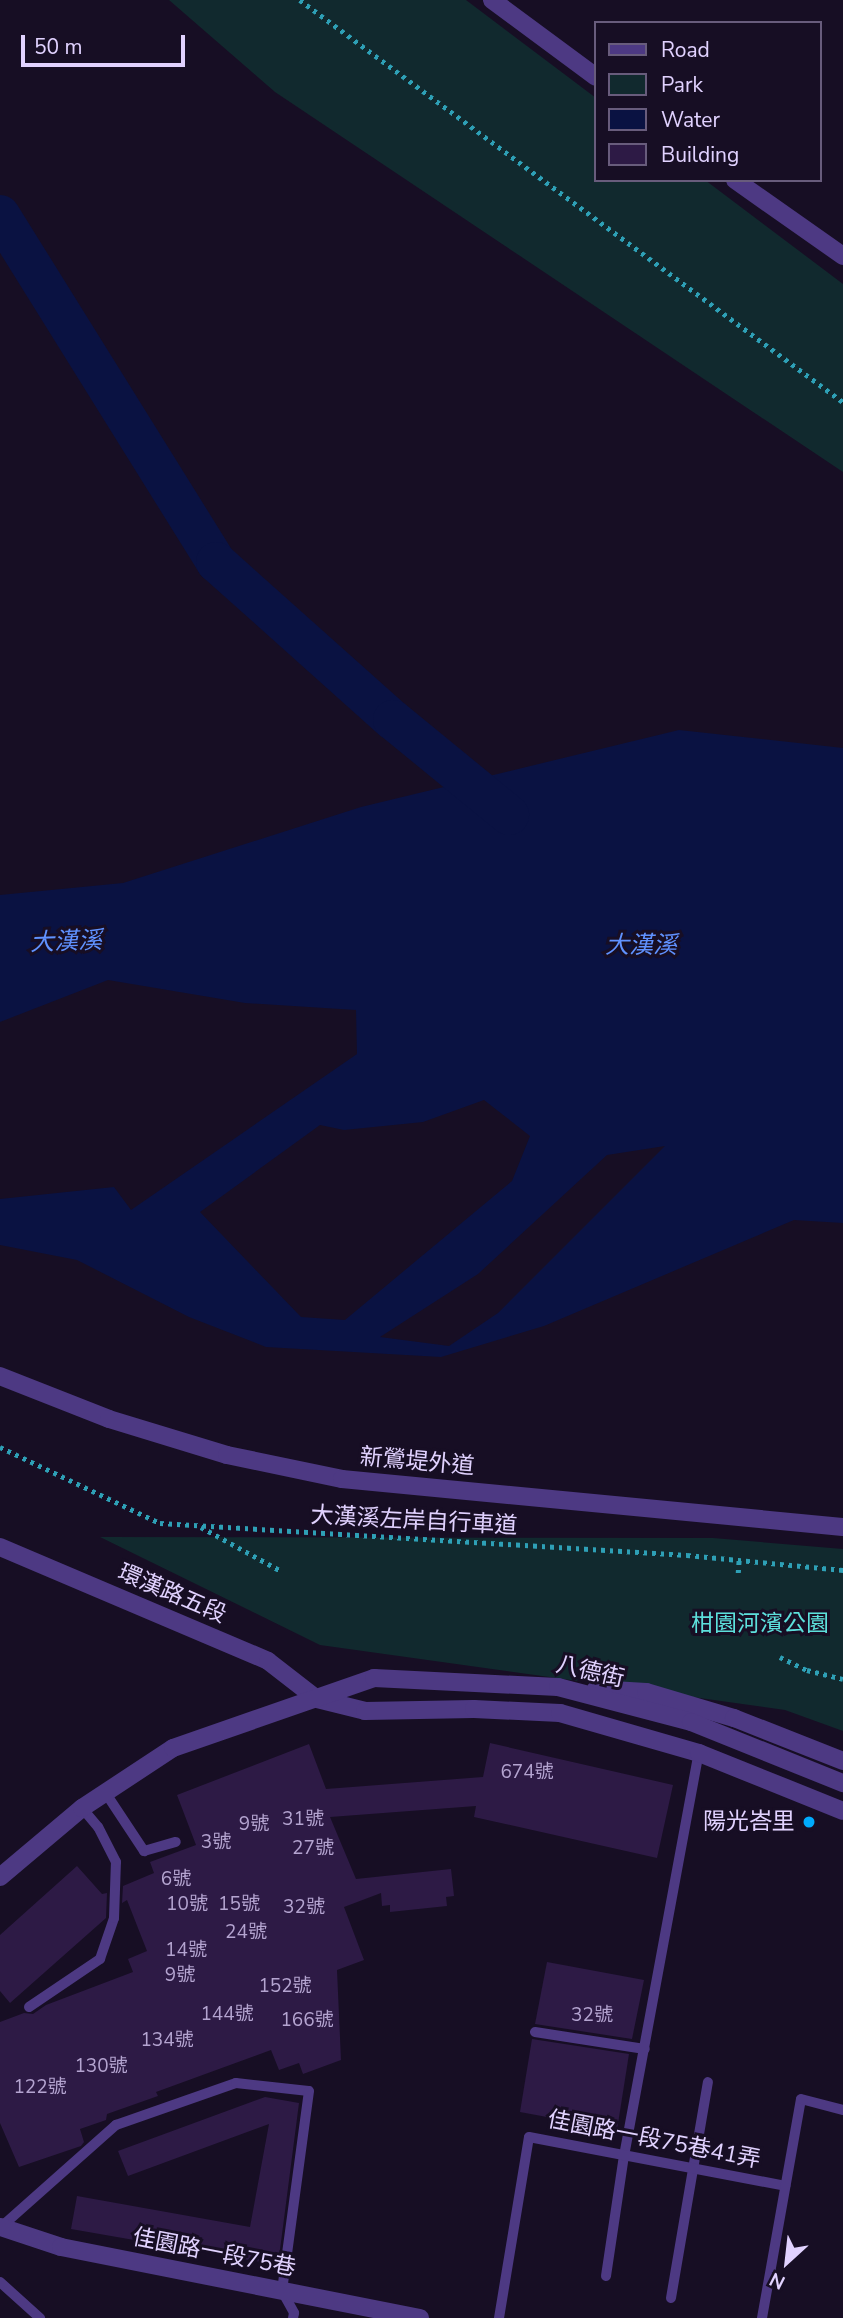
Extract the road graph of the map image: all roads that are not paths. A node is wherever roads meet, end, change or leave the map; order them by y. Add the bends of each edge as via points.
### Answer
1 (492, 0) edge
2 (594, 76) edge
3 (738, 182) edge
4 (843, 256) edge
5 (0, 1376) edge
6 (843, 1527) edge
7 (0, 1546) edge
8 (558, 1687) junction
9 (317, 1699) junction
10 (699, 1753) junction
11 (843, 1761) edge
12 (843, 1783) edge
13 (105, 1792) junction
14 (82, 1808) junction
15 (843, 1811) edge
16 (176, 1842) dead end
17 (0, 1877) edge
18 (29, 2007) dead end
19 (535, 2032) dead end
20 (645, 2049) junction
21 (708, 2082) dead end
22 (843, 2110) edge
23 (624, 2156) junction
24 (693, 2169) junction
25 (785, 2186) junction
26 (0, 2226) edge
27 (606, 2276) dead end
28 (0, 2282) edge
29 (282, 2291) junction
30 (671, 2298) dead end
31 (40, 2318) edge
32 (293, 2318) edge
33 (420, 2318) edge
34 (499, 2318) edge
35 (762, 2318) edge

1 - 2 street
3 - 4 street
5 - 6 street, 新鶯堤外道 via 109,1419 226,1455 342,1479
7 - 9 street, 環漢路五段 via 268,1661
8 - 9 street, 八德街 via 374,1678
8 - 11 street via 646,1692 734,1718
8 - 12 street, 八德街 via 691,1723
9 - 10 street, 八德街 via 365,1711 560,1713
9 - 13 street, 八德街 via 173,1748
10 - 15 street, 八德街
10 - 20 lane
13 - 14 street, 八德街
13 - 16 lane via 144,1851
14 - 17 street, 八德街
14 - 18 lane via 117,1862 114,1918 100,1959
19 - 20 lane
20 - 23 lane
21 - 24 lane
22 - 25 lane via 801,2099
23 - 24 lane, 佳園路一段75巷41弄
23 - 27 lane
23 - 34 lane, 佳園路一段75巷41弄 via 529,2137
24 - 25 lane, 佳園路一段75巷41弄
24 - 30 lane
25 - 35 lane
26 - 29 street, 佳園路一段75巷 via 61,2247
26 - 29 lane via 116,2125 236,2083 309,2091
28 - 31 lane
29 - 32 lane
29 - 33 street, 佳園路一段75巷

